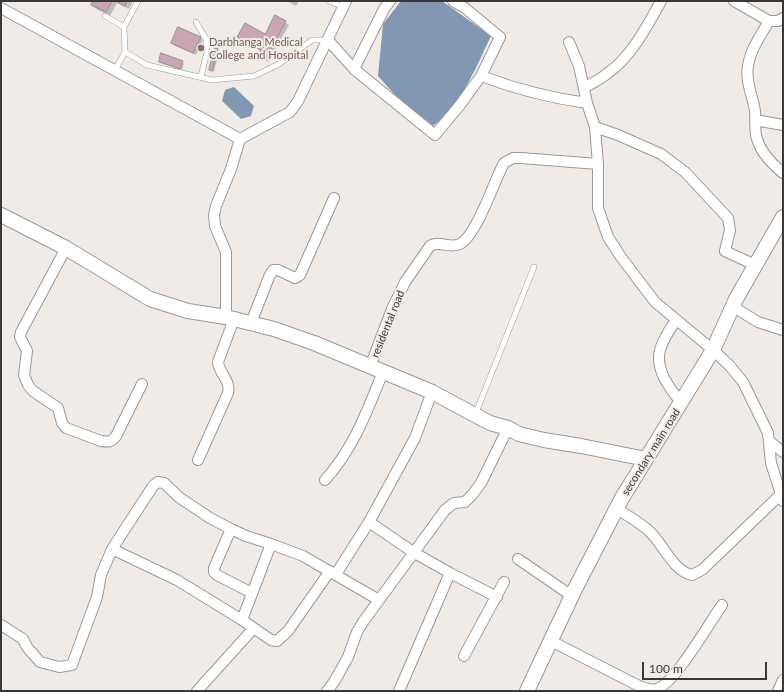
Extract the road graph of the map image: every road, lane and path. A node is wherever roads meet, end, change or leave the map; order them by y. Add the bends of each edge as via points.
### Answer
1 (138, 1) edge
2 (329, 1) edge
3 (390, 1) edge
4 (453, 1) edge
5 (661, 1) edge
6 (734, 1) edge
7 (344, 4) edge
8 (1, 8) edge
9 (105, 16) dead end
10 (783, 18) edge
11 (769, 21) junction
12 (196, 22) dead end
13 (124, 27) junction
14 (328, 40) junction
15 (569, 42) dead end
16 (125, 52) junction
17 (115, 70) junction
18 (354, 70) junction
19 (201, 76) junction
20 (482, 76) junction
21 (584, 88) junction
22 (587, 103) junction
23 (755, 120) junction
24 (783, 125) edge
25 (595, 127) junction
26 (240, 139) junction
27 (598, 164) junction
28 (783, 173) edge
29 (334, 198) dead end
30 (1, 215) edge
31 (783, 217) edge
32 (66, 248) junction
33 (755, 265) junction
34 (534, 267) dead end
35 (732, 306) junction
36 (230, 318) junction
37 (676, 320) junction
38 (251, 323) junction
39 (783, 330) edge
40 (713, 350) junction
41 (377, 370) junction
42 (142, 384) dead end
43 (432, 392) junction
44 (681, 402) junction
45 (475, 415) junction
46 (508, 428) junction
47 (769, 441) junction
48 (783, 452) edge
49 (646, 459) junction
50 (198, 460) dead end
51 (326, 480) dead end
52 (782, 497) edge
53 (617, 509) junction
54 (369, 522) junction
55 (231, 529) junction
56 (271, 544) junction
57 (112, 549) junction
58 (413, 552) junction
59 (518, 559) dead end
60 (333, 572) junction
61 (450, 573) junction
62 (504, 582) dead end
63 (252, 593) junction
64 (572, 596) junction
65 (497, 597) junction
66 (379, 600) junction
67 (722, 605) dead end
68 (242, 620) junction
69 (1, 625) edge
70 (253, 628) junction
71 (551, 641) junction
72 (464, 656) dead end
73 (783, 680) edge
74 (650, 690) edge
75 (197, 691) edge
76 (327, 691) edge
77 (399, 691) edge
78 (527, 691) edge
79 (778, 691) edge

1 - 13 lane
2 - 7 lane
3 - 18 street
4 - 20 street via 500,37
5 - 21 street via 627,56 608,73
6 - 11 street
7 - 14 street
8 - 17 street
9 - 13 lane
10 - 11 street
11 - 23 street via 748,64 747,76
12 - 19 lane via 206,39 207,52
13 - 16 lane
14 - 18 street
14 - 19 lane via 312,40 278,64 254,76 212,80
14 - 26 street via 302,94 290,112
15 - 21 street via 579,66
16 - 17 lane
16 - 19 lane via 147,65
17 - 26 street
18 - 20 street via 435,135
20 - 22 street via 530,92
21 - 22 street
22 - 25 street
23 - 24 street
23 - 28 street via 756,138 770,161
25 - 27 street
25 - 33 street via 661,154 680,168 728,218 730,230 724,251
26 - 36 street via 214,215 215,226 226,252
27 - 37 street via 598,208 608,237 655,302
27 - 41 street, residental road via 521,158 513,158 504,163 478,222 469,236 456,245 430,246 405,282 392,309
29 - 38 street via 300,275 296,278 273,270
30 - 32 street
31 - 33 street, secondary main road
32 - 36 street via 150,299 188,311
32 - 42 street via 20,332 27,351 24,375 28,386 58,408 66,428 107,442 116,436
33 - 35 street, secondary main road
34 - 45 lane
35 - 39 street via 758,322
35 - 40 street, secondary main road
36 - 38 street
36 - 50 street via 218,362 219,369 229,385 228,393
37 - 40 street
37 - 44 street via 659,356 665,380
38 - 41 street via 274,329
40 - 44 street, secondary main road
40 - 47 street via 730,365 743,382 766,427
41 - 43 street
41 - 51 street via 359,431 338,466
43 - 45 street
43 - 54 street via 415,438
44 - 49 street, secondary main road
45 - 46 street
46 - 49 street via 519,434 544,440
46 - 58 street via 477,490 465,502 454,503 445,510
47 - 48 street
47 - 52 street via 772,463
49 - 53 street, secondary main road
52 - 53 street via 702,570 692,574 682,571 676,565 650,531
53 - 64 street, secondary main road
54 - 58 street
54 - 60 street
55 - 56 street
55 - 57 street via 180,498 164,483 158,482
55 - 63 street via 214,566 214,572
56 - 60 street via 303,556
56 - 63 street
57 - 68 street via 177,580
57 - 69 street via 72,665 59,666 40,662 22,639
58 - 61 street
58 - 66 street
59 - 64 street
60 - 66 street
60 - 70 street via 283,637 277,641 271,640
61 - 65 street
61 - 77 street
62 - 65 street
63 - 68 street
64 - 71 street, secondary main road
65 - 72 street
66 - 76 street via 357,632 348,657
67 - 74 street via 666,684
68 - 70 street
70 - 75 street
71 - 74 street
71 - 78 street, secondary main road
73 - 79 street

